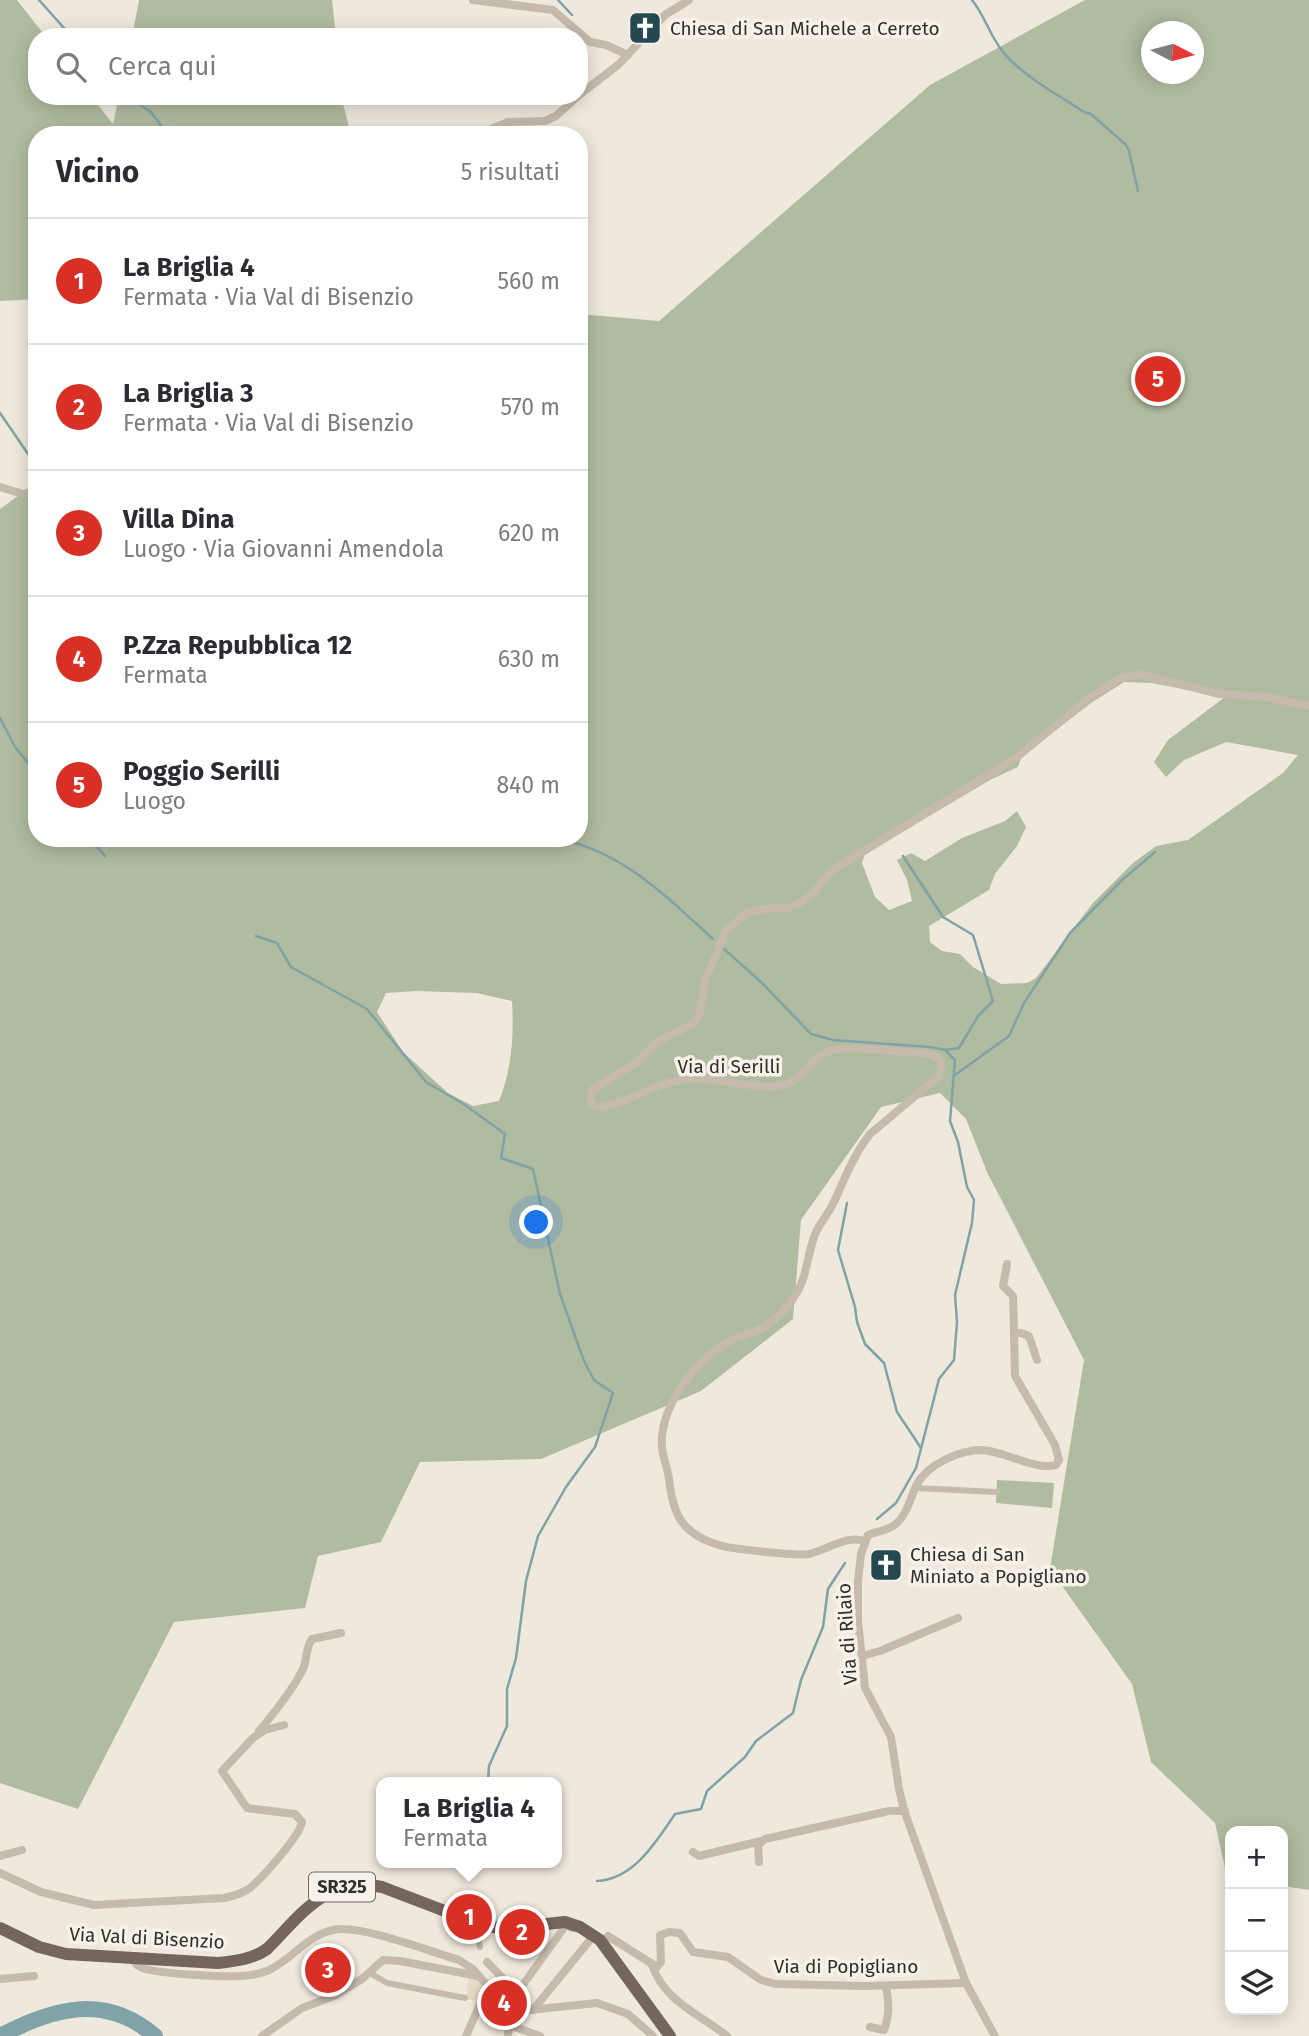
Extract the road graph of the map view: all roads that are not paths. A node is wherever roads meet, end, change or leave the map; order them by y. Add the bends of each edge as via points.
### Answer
1 (473, 0) edge
2 (689, 0) edge
3 (574, 28) edge
4 (588, 40) edge
5 (628, 55) junction
6 (588, 88) edge
7 (569, 105) edge
8 (498, 126) edge
9 (0, 487) edge
10 (28, 493) edge
11 (1309, 706) edge
12 (1007, 1264) dead end
13 (1014, 1334) junction
14 (1037, 1360) dead end
15 (916, 1488) junction
16 (997, 1492) dead end
17 (865, 1541) junction
18 (958, 1618) dead end
19 (341, 1633) dead end
20 (862, 1656) junction
21 (284, 1725) dead end
22 (253, 1738) junction
23 (905, 1811) junction
24 (761, 1841) junction
25 (22, 1850) dead end
26 (693, 1852) dead end
27 (0, 1856) edge
28 (760, 1862) dead end
29 (0, 1873) edge
30 (571, 1923) junction
31 (479, 1924) junction
32 (0, 1928) edge
33 (598, 1939) junction
34 (480, 1947) dead end
35 (132, 1959) junction
36 (487, 1962) dead end
37 (652, 1965) junction
38 (472, 1971) junction
39 (370, 1973) junction
40 (34, 1976) dead end
41 (0, 1979) edge
42 (966, 1983) junction
43 (488, 1986) junction
44 (886, 1986) junction
45 (517, 1997) junction
46 (465, 1998) dead end
47 (533, 2010) junction
48 (510, 2012) junction
49 (522, 2012) junction
50 (870, 2027) dead end
51 (509, 2030) edge
52 (262, 2036) edge
53 (466, 2036) edge
54 (540, 2036) edge
55 (653, 2036) edge
56 (670, 2036) edge
57 (727, 2036) edge
58 (995, 2036) edge

1 - 3 street via 553,10
2 - 5 street via 665,15
4 - 5 street
5 - 6 street
7 - 8 street via 545,121
9 - 10 street
11 - 17 street, Via di Serilli via 1220,694 1138,674 1119,679 1092,695 1013,760 855,854 831,871 802,902 747,913 726,930 693,1024 657,1042 636,1063 593,1089 592,1104 604,1107 685,1079 780,1086 802,1076 825,1052 839,1049 931,1055 941,1062 938,1077 870,1134 856,1153 816,1232 796,1295 775,1319 728,1342 701,1365 677,1391 664,1418 662,1449 670,1498 687,1528 718,1545 804,1554 832,1544
12 - 13 street via 1003,1286 1013,1296
13 - 14 street via 1029,1336
13 - 15 street via 1015,1376 1055,1446 1056,1465 973,1451 930,1468
15 - 16 street
15 - 17 street via 894,1525 875,1531
17 - 20 street, Via di Rilaio via 858,1581
18 - 20 street
19 - 22 street via 312,1639 303,1669
20 - 23 street, Via di Rilaio via 865,1688 891,1737
21 - 22 street
22 - 29 street via 223,1775 247,1808 295,1814 302,1822 298,1833 250,1888 234,1896 94,1905 41,1892
23 - 24 street
23 - 42 street, Via di Rilaio
24 - 26 street via 699,1856
24 - 28 street via 757,1849
25 - 27 street
30 - 31 main road, Via Val di Bisenzio / SR325
30 - 33 main road
30 - 45 street
31 - 34 street
31 - 35 main road, Via Val di Bisenzio / SR325 via 382,1887 347,1885 321,1896 267,1949 250,1958 218,1963
32 - 35 main road, Via Val di Bisenzio / SR325 via 54,1952
33 - 37 street via 608,1936
33 - 47 street
33 - 56 main road
35 - 38 street via 150,1970 249,1975 270,1969 327,1931 348,1929 459,1960
36 - 45 street
37 - 44 street, Via di Popigliano via 660,1965 660,1935 674,1932 684,1937 689,1950 728,1957 769,1982
37 - 57 street via 656,1978 675,2001
38 - 39 street via 383,1960
38 - 43 street
39 - 46 street via 387,1983
39 - 52 street via 334,1996 302,2008
40 - 41 street
42 - 44 street, Via di Popigliano
42 - 58 street, Via di Rilaio
43 - 48 street
43 - 53 street
44 - 50 street via 890,2011 884,2031
45 - 49 street
47 - 49 street
47 - 55 street via 597,2003 628,2014
48 - 49 street
48 - 51 street
51 - 54 street

